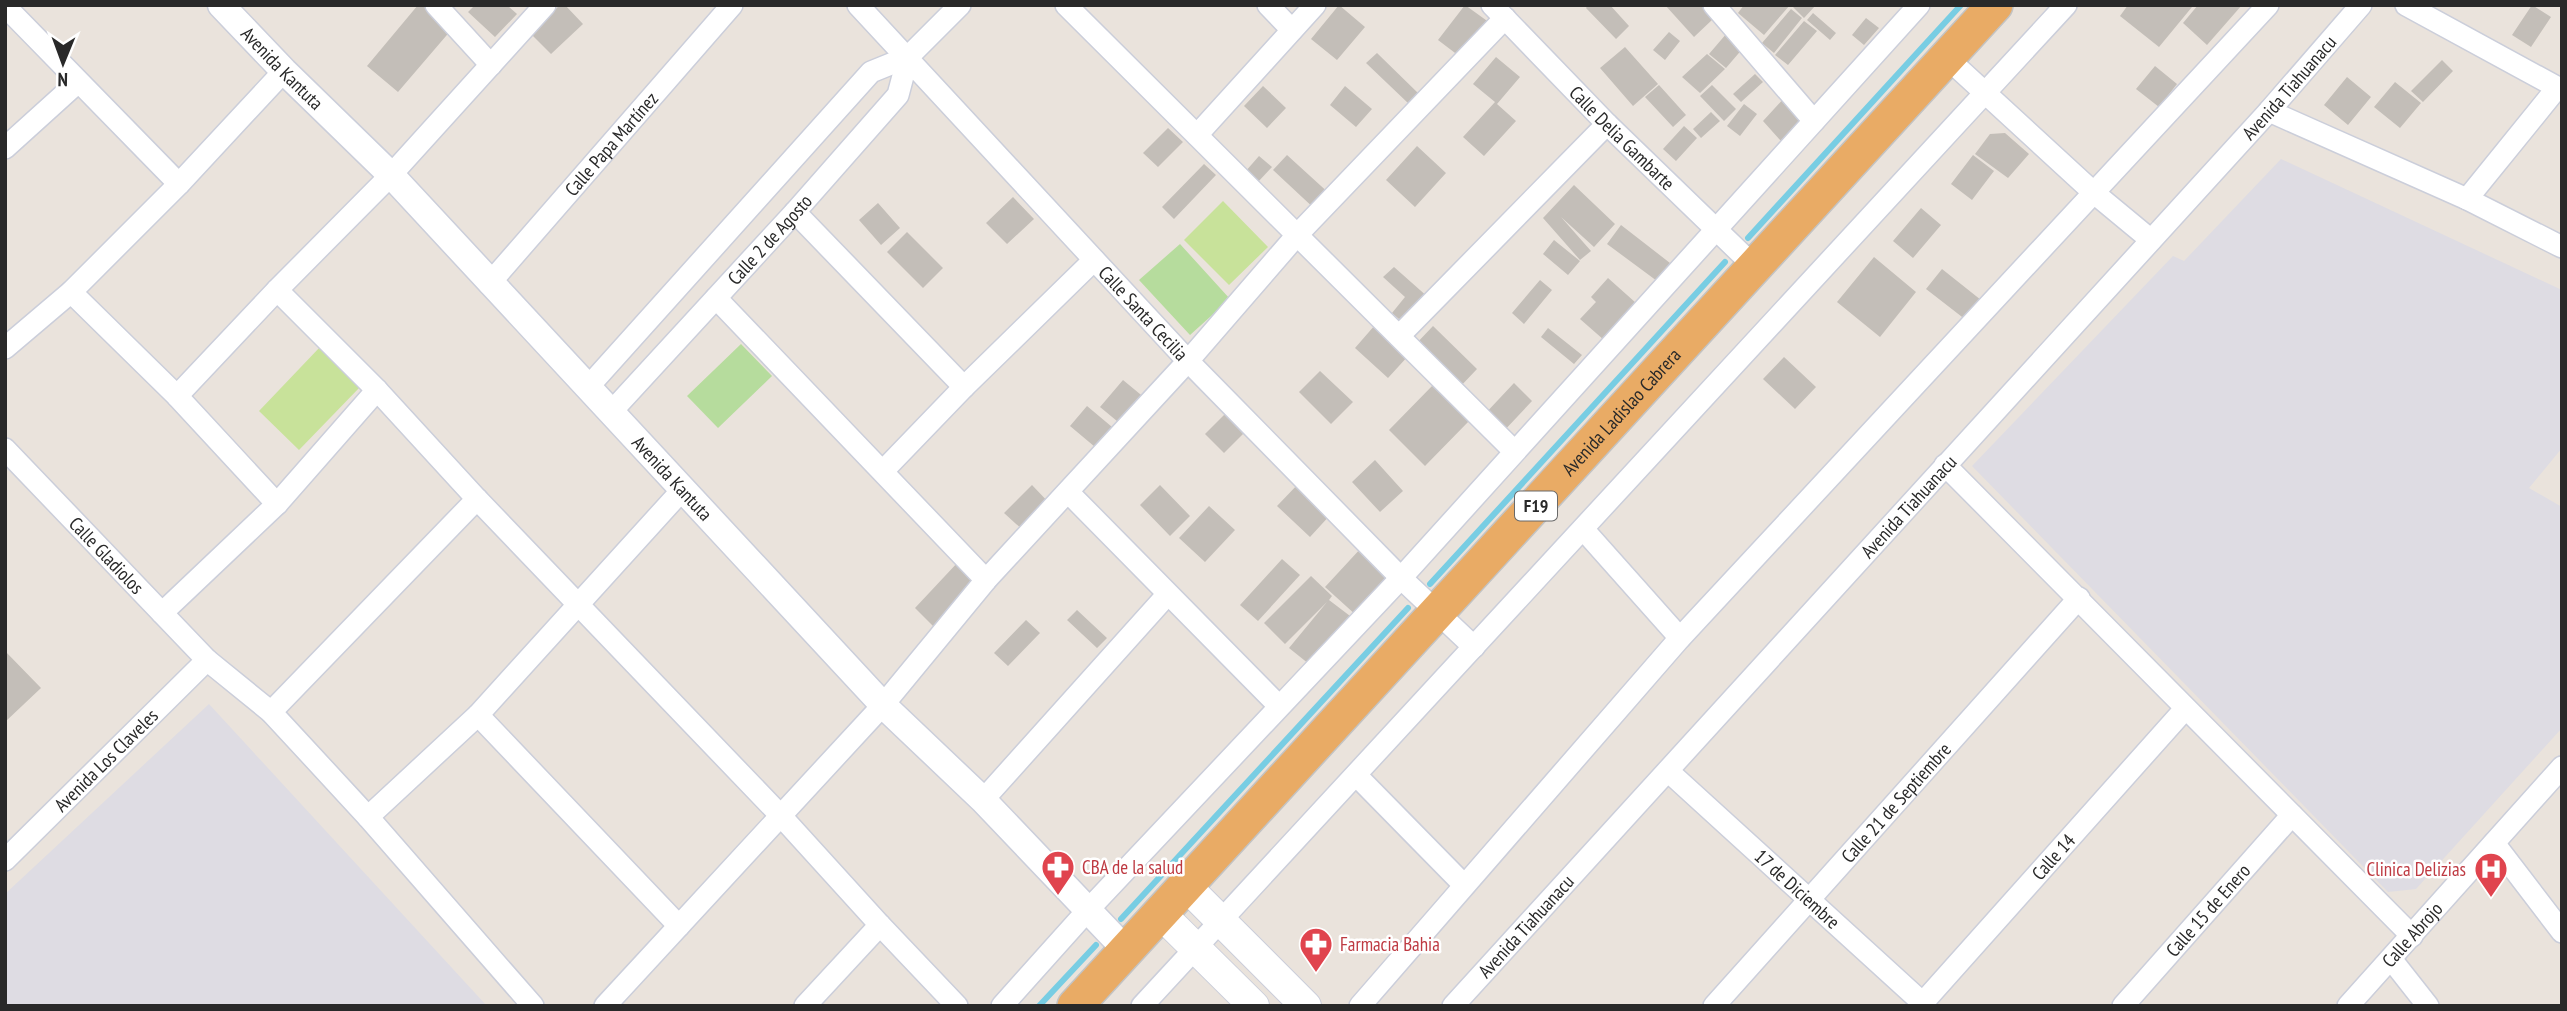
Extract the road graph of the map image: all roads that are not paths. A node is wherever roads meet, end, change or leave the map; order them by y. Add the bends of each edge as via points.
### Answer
1 (221, 5) edge
2 (436, 5) edge
3 (545, 5) edge
4 (732, 5) edge
5 (858, 5) edge
6 (960, 5) edge
7 (1066, 5) edge
8 (1268, 5) edge
9 (1315, 5) edge
10 (1714, 5) edge
11 (1919, 5) edge
12 (1995, 5) edge
13 (2066, 5) edge
14 (2268, 5) edge
15 (2361, 5) edge
16 (2406, 5) edge
17 (5, 6) edge
18 (1499, 12) edge
19 (1292, 30) junction
20 (908, 57) junction
21 (1946, 57) junction
22 (491, 65) junction
23 (284, 71) junction
24 (78, 82) junction
25 (2560, 89) edge
26 (1985, 94) junction
27 (2269, 111) junction
28 (1814, 121) junction
29 (1607, 124) junction
30 (1197, 135) junction
31 (5, 148) edge
32 (391, 175) junction
33 (179, 184) junction
34 (2093, 192) junction
35 (2467, 199) junction
36 (795, 212) junction
37 (1716, 231) junction
38 (1297, 235) junction
39 (2151, 240) junction
40 (2562, 247) edge
41 (1094, 260) junction
42 (1755, 267) junction
43 (489, 284) junction
44 (277, 290) junction
45 (71, 292) junction
46 (716, 298) junction
47 (1399, 337) junction
48 (5, 348) edge
49 (1188, 360) junction
50 (589, 386) junction
51 (964, 387) junction
52 (377, 390) junction
53 (177, 396) junction
54 (612, 411) junction
55 (5, 449) edge
56 (1514, 452) junction
57 (1945, 465) junction
58 (883, 471) junction
59 (684, 489) junction
60 (1068, 492) junction
61 (477, 499) junction
62 (277, 504) junction
63 (1583, 528) junction
64 (1401, 578) junction
65 (986, 580) junction
66 (1167, 595) junction
67 (2079, 598) junction
68 (578, 604) junction
69 (162, 613) junction
70 (1437, 613) junction
71 (1680, 638) junction
72 (1474, 647) junction
73 (207, 660) junction
74 (883, 705) junction
75 (1279, 706) junction
76 (2185, 709) junction
77 (271, 712) junction
78 (478, 715) junction
79 (2562, 767) edge
80 (1668, 771) junction
81 (1356, 775) junction
82 (983, 800) junction
83 (2292, 815) junction
84 (781, 816) junction
85 (368, 817) junction
86 (2494, 844) junction
87 (5, 860) edge
88 (1185, 885) junction
89 (1464, 885) junction
90 (1811, 900) junction
91 (1087, 911) junction
92 (1160, 913) junction
93 (1222, 922) junction
94 (880, 925) junction
95 (679, 926) junction
96 (2562, 932) edge
97 (2412, 936) junction
98 (1195, 948) junction
99 (1126, 950) junction
100 (2391, 959) junction
101 (1923, 1005) edge
102 (533, 1006) edge
103 (606, 1006) edge
104 (805, 1006) edge
105 (957, 1006) edge
106 (1002, 1006) edge
107 (1075, 1006) edge
108 (1142, 1006) edge
109 (1254, 1006) edge
110 (1306, 1006) edge
111 (1360, 1006) edge
112 (1453, 1006) edge
113 (1714, 1006) edge
114 (2123, 1006) edge
115 (2347, 1006) edge
116 (2428, 1006) edge

1 - 23 street, Avenida Kantuta
2 - 22 street
3 - 22 street
4 - 43 street, Calle Papa Martínez
5 - 20 street, Calle Santa Cecilia
6 - 20 street, Calle 2 de Agosto
7 - 30 street
8 - 19 street
9 - 19 street
10 - 28 street
11 - 28 street
12 - 21 highway, Avenida Ladislao Cabrera / F19
13 - 26 street
14 - 34 street
15 - 27 street, Avenida Tiahuanacu
16 - 25 street
17 - 24 street
18 - 29 street, Calle Delia Gambarte
18 - 38 street
19 - 30 street
20 - 36 street, Calle 2 de Agosto via 898,95
20 - 41 street, Calle Santa Cecilia
20 - 50 street, Calle 2 de Agosto via 871,72
21 - 26 street
21 - 42 highway, Avenida Ladislao Cabrera / F19
22 - 32 street
23 - 32 street, Avenida Kantuta
23 - 33 street
24 - 31 street
24 - 33 street
25 - 35 street
26 - 34 street
26 - 63 street
27 - 35 street
27 - 39 street, Avenida Tiahuanacu
28 - 37 street
29 - 37 street, Calle Delia Gambarte
29 - 47 street
30 - 38 street
32 - 43 street, Avenida Kantuta
32 - 44 street
33 - 45 street
34 - 39 street
34 - 71 street
35 - 40 street
36 - 46 street, Calle 2 de Agosto
36 - 51 street
37 - 42 street, Calle Delia Gambarte
37 - 56 street
38 - 47 street
38 - 49 street
39 - 57 street, Avenida Tiahuanacu
41 - 49 street, Calle Santa Cecilia
41 - 51 street
42 - 70 highway, Avenida Ladislao Cabrera / F19
43 - 50 street, Avenida Kantuta
44 - 52 street
44 - 53 street
45 - 48 street
45 - 53 street
46 - 54 street, Calle 2 de Agosto
46 - 58 street
47 - 56 street
49 - 60 street
49 - 64 street, Calle Santa Cecilia
50 - 54 street, Avenida Kantuta
51 - 58 street
52 - 61 street
52 - 62 street
53 - 62 street
54 - 59 street, Avenida Kantuta
55 - 69 street, Calle Gladiolos
56 - 64 street
57 - 67 street
57 - 80 street, Avenida Tiahuanacu
58 - 65 street
59 - 68 street
59 - 74 street, Avenida Kantuta
60 - 65 street
60 - 66 street
61 - 68 street
61 - 77 street
62 - 69 street
63 - 71 street
63 - 72 street
64 - 70 street, Calle Santa Cecilia
64 - 75 street
65 - 74 street
66 - 75 street
66 - 82 street
67 - 76 street
67 - 90 street, Calle 21 de Septiembre
68 - 78 street
68 - 84 street
69 - 73 street, Calle Gladiolos
70 - 72 street, Calle Santa Cecilia
70 - 88 highway, Avenida Ladislao Cabrera / F19
71 - 89 street
72 - 81 street
73 - 77 street, Calle Gladiolos
73 - 87 street, Avenida Los Claveles
74 - 82 street, Avenida Kantuta
74 - 84 street
75 - 91 street
76 - 83 street
76 - 101 street, Calle 14
77 - 85 street, Calle Gladiolos
78 - 85 street
78 - 95 street
79 - 86 street, Calle Abrojo
80 - 90 street, 17 de Diciembre
80 - 112 street, Avenida Tiahuanacu
81 - 89 street
81 - 93 street
82 - 91 street, Avenida Kantuta
83 - 97 street
83 - 114 street, Calle 15 de Enero
84 - 94 street
84 - 95 street
85 - 102 street, Calle Gladiolos
86 - 96 street
86 - 97 street, Calle Abrojo
88 - 92 highway, Avenida Ladislao Cabrera / F19
88 - 93 main road
89 - 111 street
90 - 101 street, 17 de Diciembre
90 - 113 street, Calle 21 de Septiembre
91 - 99 street, Avenida Kantuta
91 - 106 street
92 - 98 main road
92 - 99 highway, Avenida Ladislao Cabrera / F19
93 - 98 street
93 - 110 main road
94 - 104 street
94 - 105 street
95 - 103 street
97 - 100 street, Calle Abrojo
98 - 108 street
98 - 109 main road
99 - 107 highway, Avenida Ladislao Cabrera / F19
100 - 115 street, Calle Abrojo
100 - 116 street

